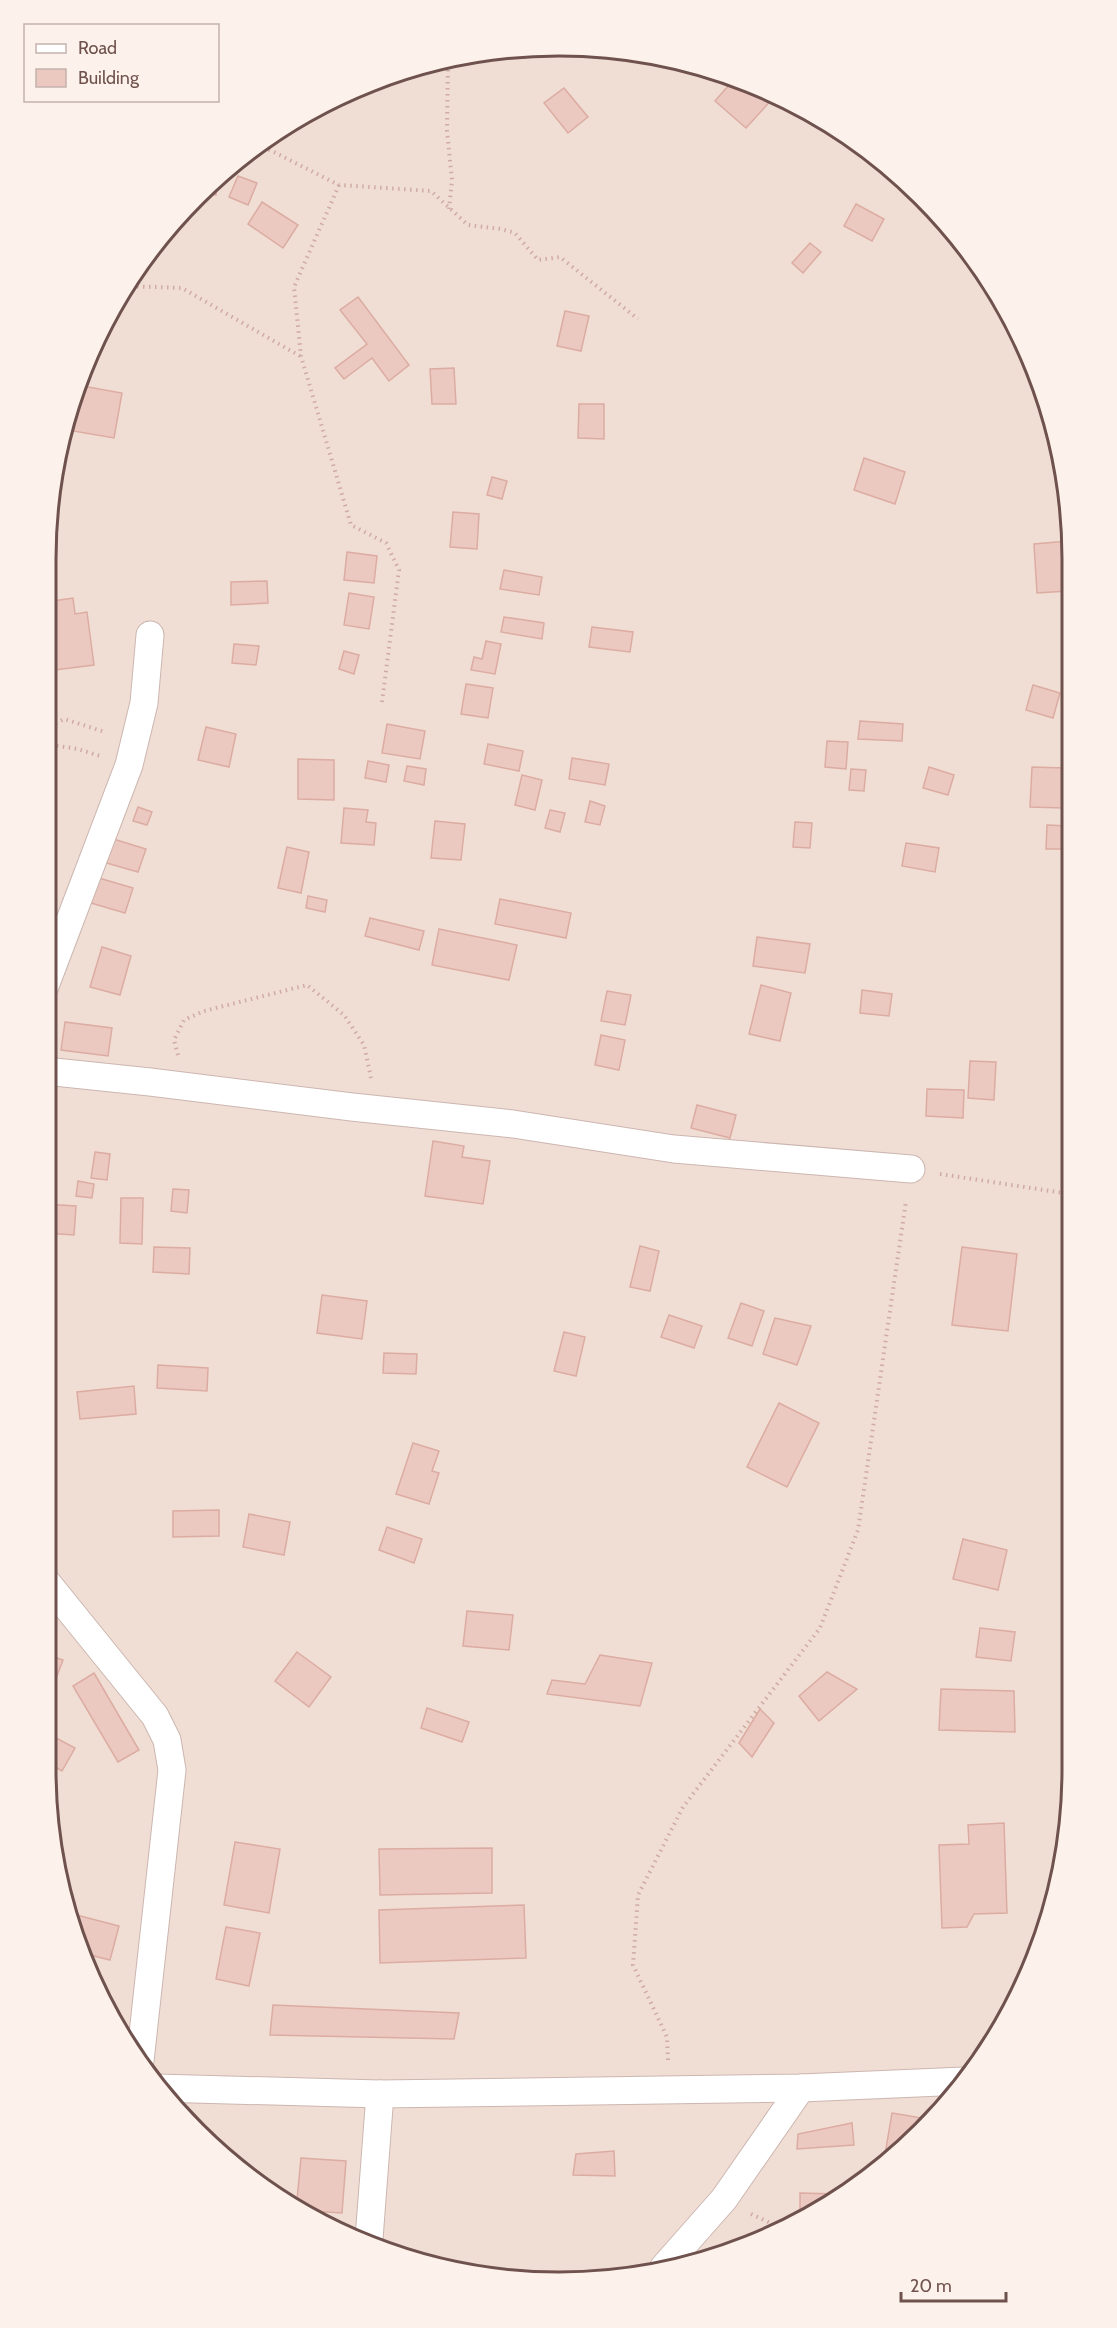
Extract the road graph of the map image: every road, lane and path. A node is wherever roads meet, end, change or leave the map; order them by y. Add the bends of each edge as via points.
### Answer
1 (448, 68) edge
2 (267, 149) edge
3 (339, 185) junction
4 (449, 209) junction
5 (136, 286) edge
6 (638, 319) dead end
7 (300, 356) junction
8 (150, 635) dead end
9 (382, 702) dead end
10 (56, 723) edge
11 (56, 746) edge
12 (132, 754) junction
13 (56, 957) edge
14 (56, 1072) edge
15 (150, 1082) junction
16 (352, 1107) junction
17 (911, 1169) junction
18 (1062, 1193) edge
19 (56, 1594) edge
20 (141, 2051) edge
21 (953, 2081) edge
22 (169, 2088) edge
23 (801, 2088) junction
24 (669, 2090) junction
25 (380, 2094) junction
26 (369, 2235) edge
27 (671, 2260) edge

1 - 4 path via 447,131 452,180
2 - 3 path
3 - 4 path via 431,191
3 - 7 path via 294,287
4 - 6 path via 468,225 515,233 538,260 560,257
5 - 7 path via 182,288
7 - 9 path via 351,525 386,543 399,570
8 - 12 street via 145,693
10 - 12 path via 64,719
11 - 12 path
12 - 13 street
14 - 15 street
15 - 16 street
15 - 16 path via 180,1062 174,1040 184,1020 204,1011 307,985 344,1015 364,1045 371,1078
16 - 17 street via 513,1124 674,1149
17 - 18 path
17 - 24 path via 858,1530 820,1628 683,1807 638,1895 633,1965 667,2037
19 - 20 street via 155,1716 167,1740 172,1770
21 - 23 street
22 - 25 street
23 - 24 street
23 - 27 street via 724,2199
24 - 25 street
25 - 26 street

